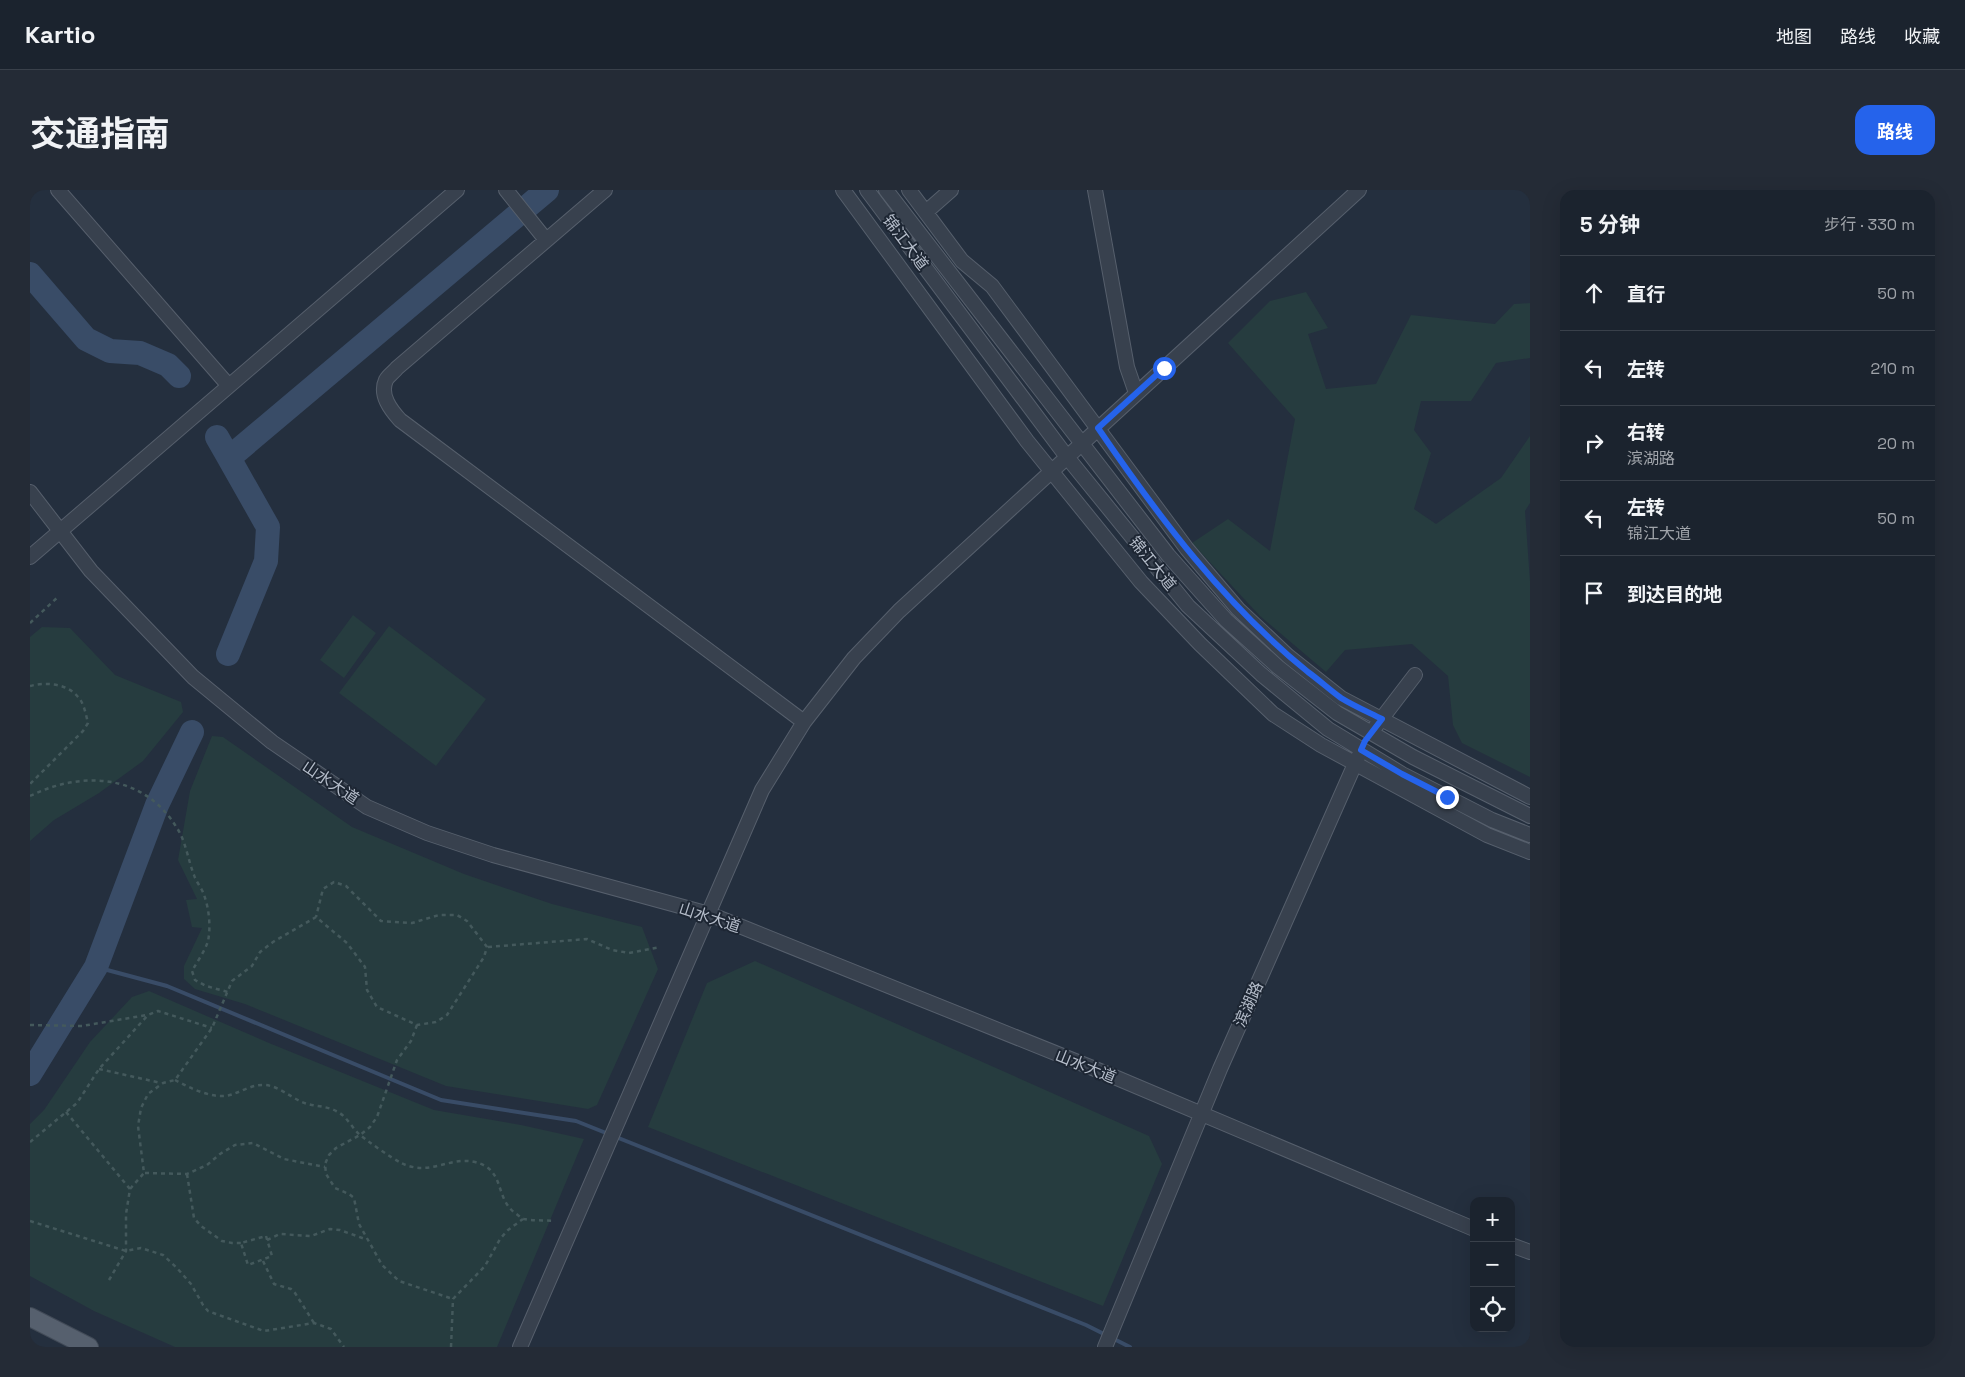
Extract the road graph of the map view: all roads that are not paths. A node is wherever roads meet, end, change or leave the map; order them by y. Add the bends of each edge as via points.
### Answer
1 (58, 190) edge
2 (457, 190) edge
3 (506, 190) edge
4 (605, 190) edge
5 (843, 190) edge
6 (866, 190) edge
7 (886, 190) edge
8 (909, 190) edge
9 (951, 190) edge
10 (1095, 190) edge
11 (1360, 190) edge
12 (926, 212) junction
13 (546, 240) junction
14 (229, 386) junction
15 (1136, 393) junction
16 (1098, 428) junction
17 (1081, 444) junction
18 (1067, 457) junction
19 (1052, 471) junction
20 (30, 492) edge
21 (59, 532) junction
22 (30, 558) edge
23 (1415, 675) dead end
24 (1382, 719) junction
25 (804, 722) junction
26 (1371, 733) junction
27 (1361, 750) junction
28 (1354, 764) junction
29 (1530, 797) edge
30 (1530, 816) edge
31 (1530, 835) edge
32 (1530, 852) edge
33 (709, 914) junction
34 (1201, 1115) junction
35 (1470, 1227) edge
36 (1515, 1246) edge
37 (1530, 1252) edge
38 (30, 1317) edge
39 (89, 1347) edge
40 (520, 1347) edge
41 (1105, 1347) edge

1 - 14 street
2 - 14 street
3 - 13 street
4 - 13 street
5 - 19 street
6 - 18 street, 锦江大道
7 - 17 street, 锦江大道
8 - 12 street
9 - 12 street
10 - 15 street via 1127,367
11 - 15 street
12 - 16 street via 962,261 992,286
13 - 25 street via 397,368 386,381 385,396 389,408 400,420
14 - 21 street
15 - 16 street
16 - 17 street
16 - 24 street via 1187,549 1238,609 1288,656 1341,698
17 - 18 street
17 - 26 street, 锦江大道 via 1168,555 1226,620 1278,667 1337,713
18 - 19 street
18 - 27 street, 锦江大道 via 1188,606 1261,674 1328,729
19 - 25 street via 899,611 854,658
19 - 28 street via 1141,582 1200,644 1273,714
20 - 21 street, 山水大道
21 - 22 street
21 - 33 street, 山水大道 via 91,571 193,677 272,742 367,806 427,833 494,855
23 - 24 street, 滨湖路
24 - 26 street, 滨湖路
24 - 29 street
25 - 33 street via 762,790
26 - 27 street, 滨湖路
26 - 30 street, 锦江大道
27 - 28 street, 滨湖路
27 - 31 street, 锦江大道 via 1492,820
28 - 32 street via 1487,835
28 - 34 street, 滨湖路
33 - 34 street, 山水大道
33 - 40 street
34 - 35 street, 山水大道
34 - 41 street, 滨湖路
36 - 37 street
38 - 39 main road

